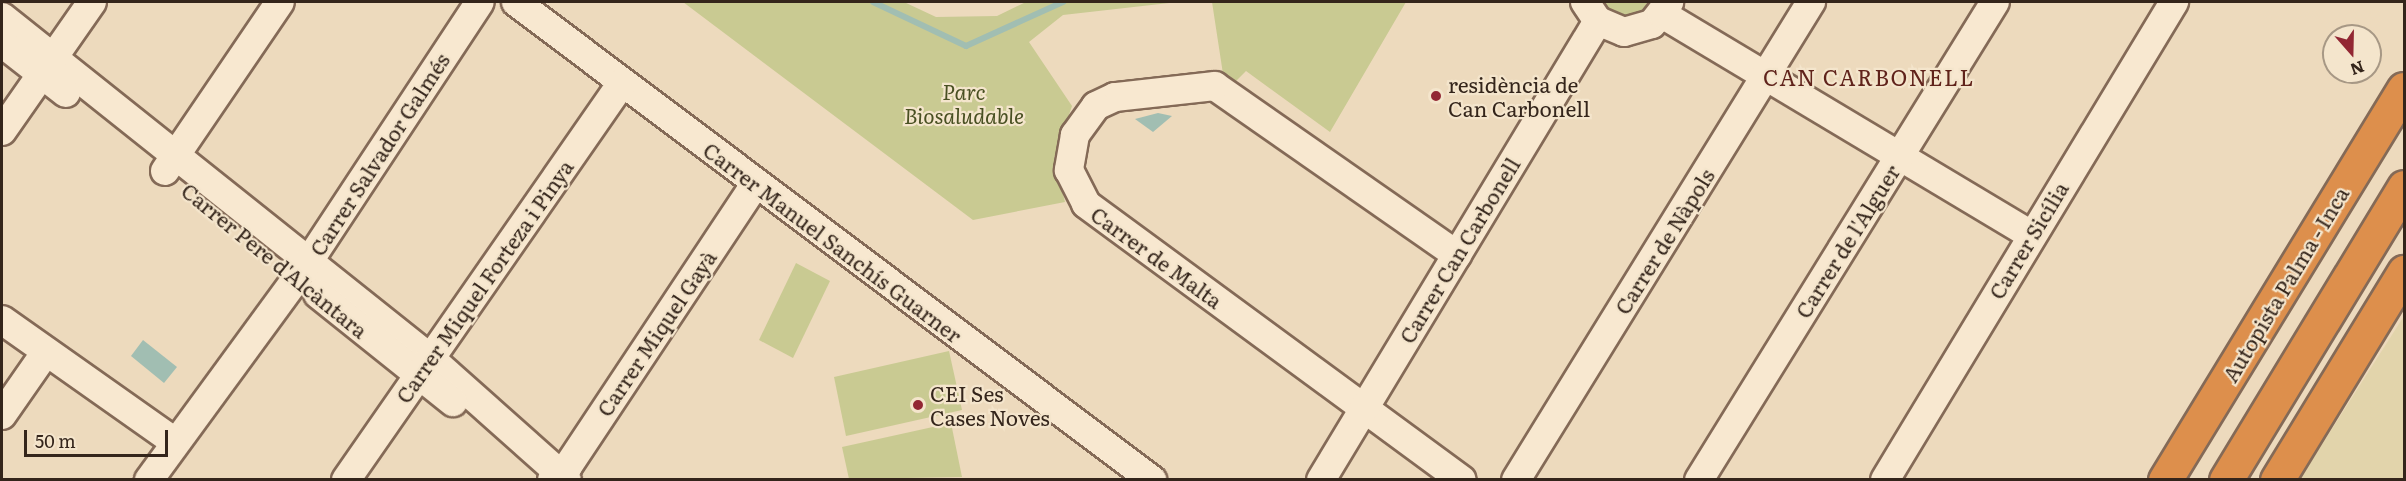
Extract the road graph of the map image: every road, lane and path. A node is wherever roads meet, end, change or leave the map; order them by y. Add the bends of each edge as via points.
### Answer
1 (92, 2) edge
2 (280, 2) edge
3 (480, 2) edge
4 (516, 2) edge
5 (1811, 2) edge
6 (1995, 2) edge
7 (2174, 2) edge
8 (1666, 8) edge
9 (1591, 11) edge
10 (2, 17) edge
11 (2, 43) edge
12 (47, 65) junction
13 (1768, 72) junction
14 (622, 83) junction
15 (2404, 89) edge
16 (2, 131) edge
17 (1901, 154) junction
18 (170, 163) junction
19 (756, 183) junction
20 (2404, 187) edge
21 (2031, 235) junction
22 (1457, 255) junction
23 (303, 268) junction
24 (2404, 272) edge
25 (2, 320) edge
26 (46, 352) junction
27 (424, 366) junction
28 (1364, 409) junction
29 (2, 415) edge
30 (175, 442) junction
31 (557, 478) edge
32 (149, 480) edge
33 (346, 480) edge
34 (1152, 480) edge
35 (1321, 480) edge
36 (1462, 480) edge
37 (1516, 480) edge
38 (1699, 480) edge
39 (1885, 480) edge
40 (2165, 480) edge
41 (2226, 480) edge
42 (2277, 480) edge

1 - 12 street
2 - 18 street
3 - 23 street, Carrer Salvador Galmés
4 - 14 street, Carrer Manuel Sanchís Guarner
5 - 13 street, Carrer de Nàpols
6 - 17 street, Carrer de l'Alguer
7 - 21 street, Carrer Sicília
8 - 9 street via 1639,30 1610,29
8 - 13 street
9 - 22 street, Carrer Can Carbonell
10 - 12 street
11 - 12 street, Carrer Pere d'Alcàntara
12 - 16 street
12 - 18 street, Carrer Pere d'Alcàntara
13 - 17 street
13 - 37 street, Carrer de Nàpols
14 - 19 street, Carrer Manuel Sanchís Guarner
14 - 27 street, Carrer Miquel Forteza i Pinya
15 - 40 highway, Autopista Palma - Inca
17 - 21 street
17 - 38 street, Carrer de l'Alguer
18 - 23 street, Carrer Pere d'Alcàntara
19 - 31 street, Carrer Miquel Gayà
19 - 34 street, Carrer Manuel Sanchís Guarner
20 - 41 highway
21 - 39 street, Carrer Sicília
22 - 28 street, Carrer Can Carbonell
22 - 28 street, Carrer de Malta via 1215,86 1115,97 1083,120 1069,170 1086,204
23 - 27 street, Carrer Pere d'Alcàntara
23 - 30 street, Carrer Salvador Galmés
24 - 42 highway
25 - 26 street
26 - 29 street
26 - 30 street
27 - 31 street, Carrer Pere d'Alcàntara
27 - 33 street, Carrer Miquel Forteza i Pinya
28 - 35 street, Carrer Can Carbonell
28 - 36 street, Carrer de Malta
30 - 32 street, Carrer Salvador Galmés

